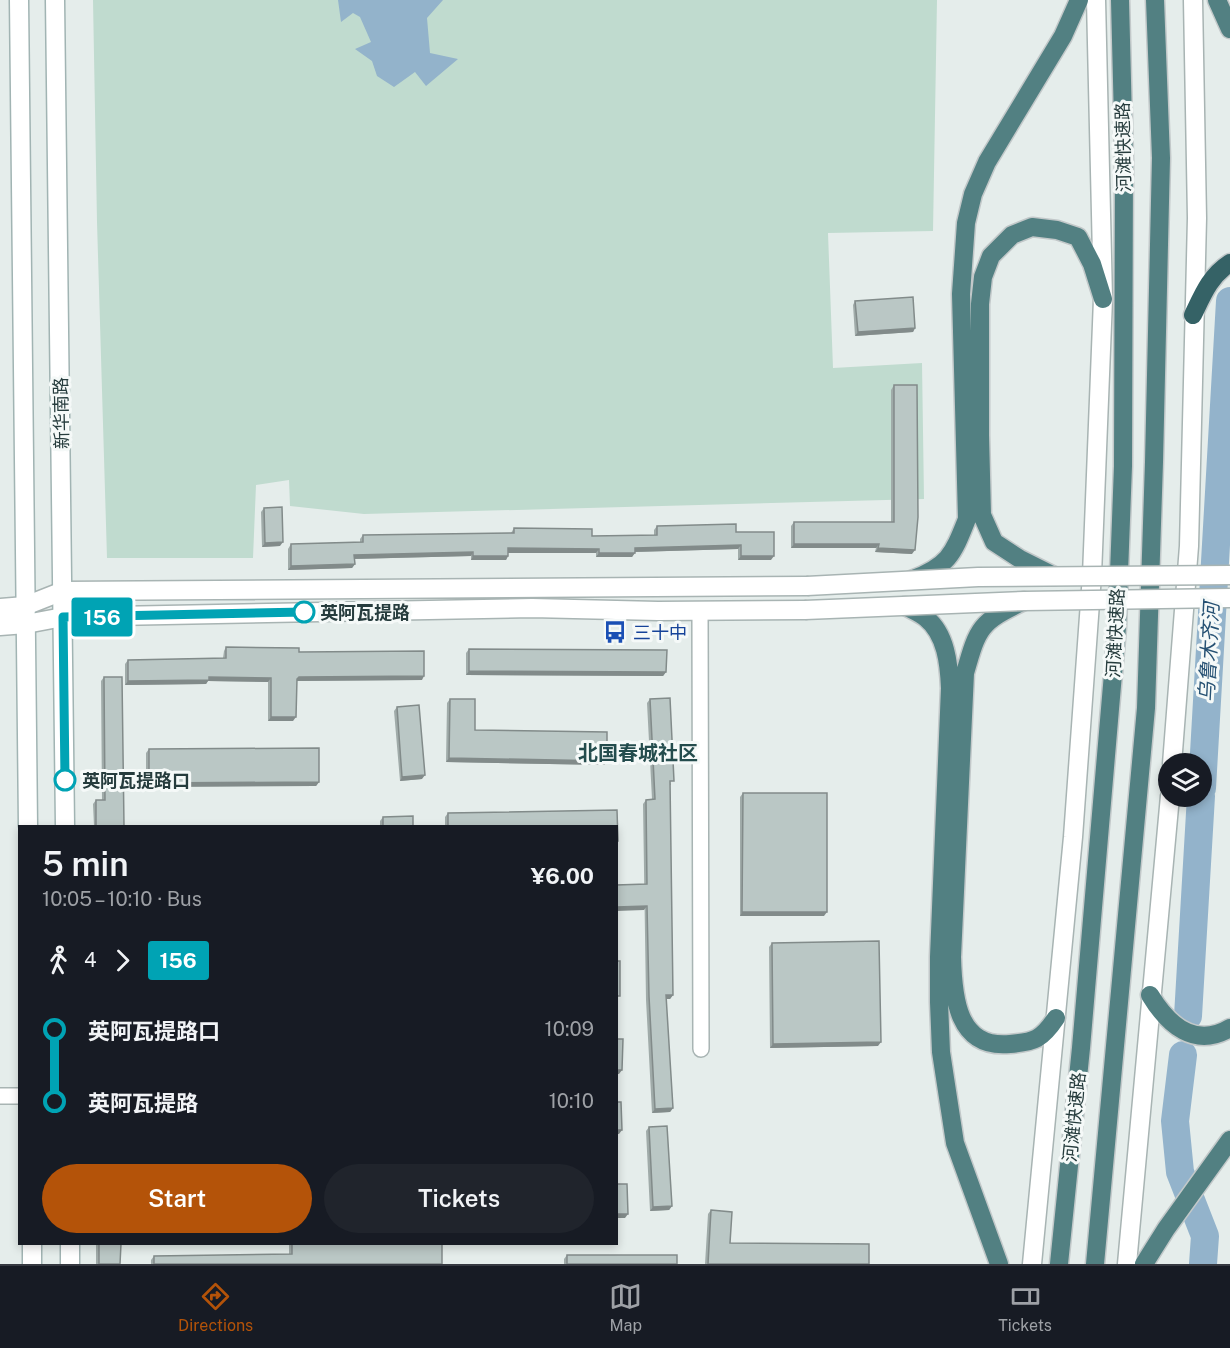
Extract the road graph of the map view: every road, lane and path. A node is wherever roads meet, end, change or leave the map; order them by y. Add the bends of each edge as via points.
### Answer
1 (19, 0) edge
2 (55, 0) edge
3 (1079, 0) edge
4 (1095, 0) edge
5 (1120, 0) edge
6 (1155, 0) edge
7 (1193, 0) edge
8 (1217, 0) edge
9 (1230, 29) edge
10 (1224, 267) edge
11 (1103, 299) junction
12 (1193, 315) junction
13 (1230, 575) edge
14 (1054, 576) junction
15 (907, 581) junction
16 (63, 591) junction
17 (1230, 598) edge
18 (1024, 601) junction
19 (905, 606) junction
20 (0, 608) edge
21 (700, 611) junction
22 (25, 615) junction
23 (63, 617) junction
24 (0, 626) edge
25 (1173, 753) edge
26 (1169, 807) edge
27 (28, 825) edge
28 (65, 825) edge
29 (946, 957) junction
30 (1150, 994) junction
31 (1056, 1018) junction
32 (1230, 1028) edge
33 (701, 1049) dead end
34 (0, 1096) edge
35 (18, 1096) edge
36 (1230, 1140) edge
37 (32, 1245) edge
38 (70, 1245) edge
39 (32, 1264) edge
40 (70, 1264) edge
41 (999, 1264) edge
42 (1032, 1264) edge
43 (1059, 1264) edge
44 (1095, 1264) edge
45 (1126, 1264) edge
46 (1144, 1264) edge

1 - 22 street
2 - 16 street, 新华南路
3 - 15 highway, bridge via 1063,36 987,162 974,194 966,224 961,294 967,519 954,552 931,572
4 - 11 street
5 - 43 highway, 河滩快速路 via 1123,454 1117,627
6 - 44 highway, 河滩快速路 via 1161,158 1146,708
7 - 12 street via 1197,218
8 - 9 highway
10 - 12 highway via 1203,292
11 - 14 highway via 1078,237 1057,230 1032,227 1012,235 992,256 983,277 982,514 994,542
11 - 31 street via 1092,575
12 - 25 street via 1189,546
13 - 14 street, bridge
14 - 15 street, bridge
15 - 16 street, bridge via 807,586
16 - 22 street
16 - 23 street, 新华南路
17 - 18 street, bridge
18 - 19 street, bridge
18 - 29 highway via 984,624 964,673
19 - 21 street, bridge
19 - 29 highway via 926,617 938,631 950,666
20 - 22 street
21 - 23 street via 532,608
21 - 33 street
22 - 23 street
22 - 24 street
22 - 27 street
23 - 28 street, 新华南路
26 - 30 street
29 - 31 highway via 965,1024 986,1042 1029,1042 1044,1035
29 - 41 highway via 939,1002 955,1143
30 - 32 highway via 1168,1020 1195,1036
30 - 45 street
31 - 42 street
34 - 35 street
36 - 46 highway
37 - 39 street
38 - 40 street

